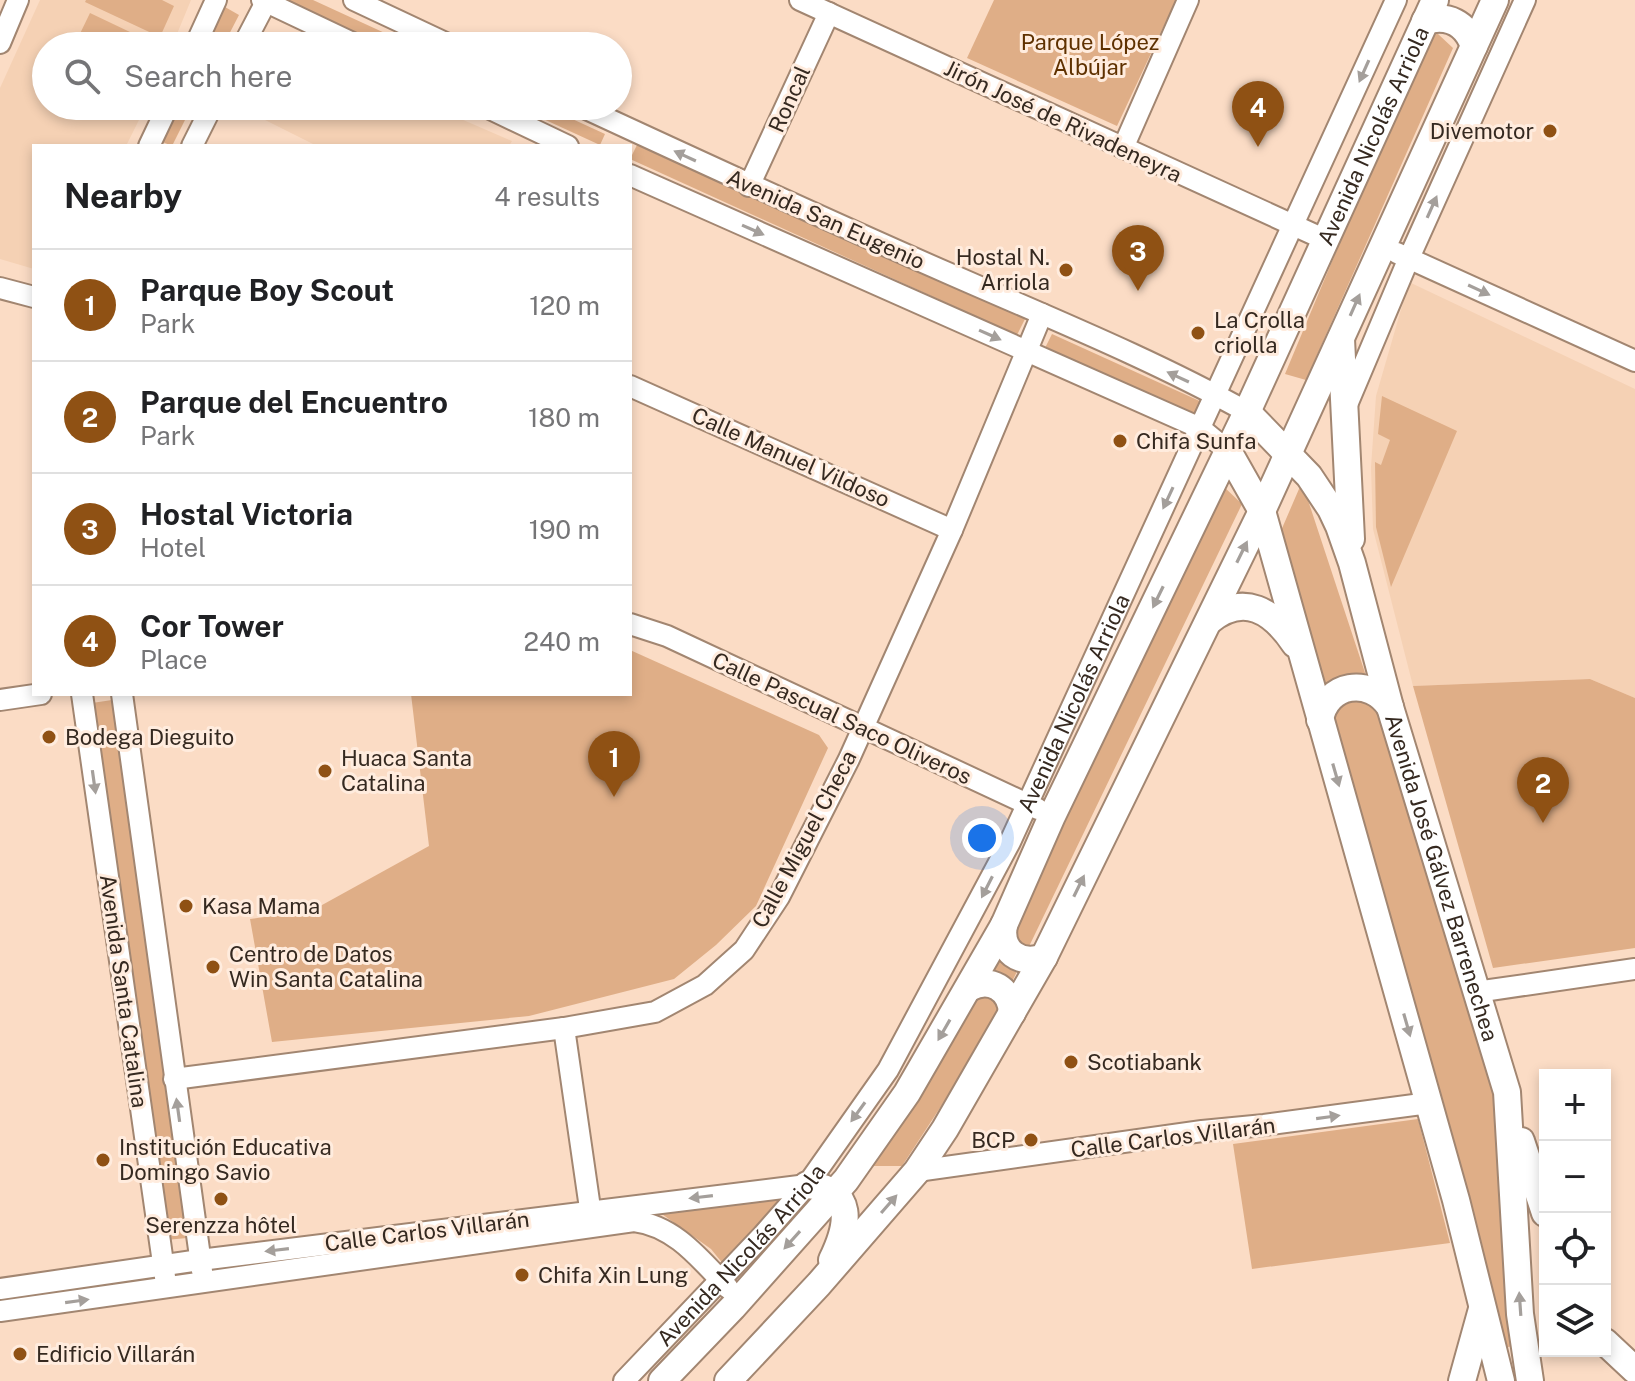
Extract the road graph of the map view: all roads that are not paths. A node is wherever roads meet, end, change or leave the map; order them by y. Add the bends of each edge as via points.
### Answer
1 (18, 0) edge
2 (216, 0) edge
3 (354, 0) edge
4 (800, 0) edge
5 (1188, 0) edge
6 (1396, 0) edge
7 (1495, 0) edge
8 (1525, 0) edge
9 (265, 1) edge
10 (1430, 11) edge
11 (829, 13) junction
12 (201, 32) edge
13 (250, 32) edge
14 (330, 32) edge
15 (422, 32) edge
16 (0, 43) edge
17 (1474, 46) junction
18 (161, 120) edge
19 (205, 120) edge
20 (513, 120) edge
21 (599, 120) edge
22 (622, 137) edge
23 (150, 144) edge
24 (193, 144) edge
25 (564, 144) edge
26 (1123, 148) junction
27 (632, 176) edge
28 (749, 186) junction
29 (1294, 226) junction
30 (1326, 240) junction
31 (1382, 246) junction
32 (1409, 258) junction
33 (0, 288) edge
34 (32, 296) edge
35 (1042, 314) junction
36 (1341, 337) junction
37 (1028, 351) junction
38 (1635, 361) edge
39 (632, 387) edge
40 (1215, 394) junction
41 (1346, 407) junction
42 (1247, 412) junction
43 (1200, 428) junction
44 (1228, 451) junction
45 (1288, 452) junction
46 (1262, 511) junction
47 (952, 530) junction
48 (1352, 563) junction
49 (1209, 621) junction
50 (632, 625) edge
51 (1303, 657) junction
52 (32, 695) edge
53 (82, 696) edge
54 (122, 696) edge
55 (0, 700) edge
56 (1390, 707) junction
57 (1320, 720) junction
58 (863, 727) junction
59 (1027, 804) junction
60 (1052, 816) junction
61 (1004, 925) junction
62 (1044, 957) junction
63 (1635, 969) edge
64 (969, 988) junction
65 (1476, 992) junction
66 (1012, 1013) junction
67 (564, 1028) junction
68 (174, 1079) junction
69 (1507, 1092) junction
70 (1429, 1103) junction
71 (917, 1171) junction
72 (807, 1185) junction
73 (835, 1192) junction
74 (1539, 1194) edge
75 (592, 1219) junction
76 (200, 1260) junction
77 (163, 1265) junction
78 (720, 1280) junction
79 (204, 1282) junction
80 (819, 1284) junction
81 (166, 1288) junction
82 (0, 1289) edge
83 (1483, 1306) junction
84 (733, 1307) junction
85 (0, 1311) edge
86 (1611, 1348) edge
87 (1635, 1370) edge
88 (624, 1381) edge
89 (662, 1381) edge
90 (728, 1381) edge
91 (1462, 1381) edge
92 (1501, 1381) edge
93 (1530, 1381) edge

1 - 16 street
2 - 12 street
3 - 15 street
4 - 11 street, Jirón José de Rivadeneyra
5 - 26 street
6 -> 29 street, Avenida Nicolás Arriola
7 - 17 main road
32 -> 8 street
9 - 13 street
9 - 14 street
10 - 17 main road via 1467,31
10 - 30 main road, Avenida Nicolás Arriola
11 - 26 street, Jirón José de Rivadeneyra
11 - 28 street, Roncal
17 - 31 main road
18 - 23 street
19 - 24 street
20 - 25 street
21 - 22 street, Avenida San Eugenio
28 -> 22 street, Avenida San Eugenio
26 - 29 street, Jirón José de Rivadeneyra
27 -> 37 street, Avenida San Eugenio
28 - 35 street, Avenida San Eugenio
29 - 30 street, Jirón José de Rivadeneyra
29 - 40 street, Avenida Nicolás Arriola
30 - 42 main road, Avenida Nicolás Arriola
31 - 32 street
36 -> 31 main road
32 -> 38 street
32 - 41 street
33 - 34 street
35 - 37 street, Calle Miguel Checa
40 -> 35 street, Avenida San Eugenio
36 - 41 main road
36 - 45 main road
37 - 43 street, Avenida San Eugenio
37 - 47 street, Calle Miguel Checa
39 - 47 street, Calle Manuel Vildoso
40 - 42 street, Avenida San Eugenio
40 - 43 street, Avenida Nicolás Arriola
41 - 48 main road
42 - 44 main road, Avenida Nicolás Arriola
42 - 45 main road, Avenida José Gálvez Barrenechea
43 - 44 street, Avenida San Eugenio
43 -> 59 street, Avenida Nicolás Arriola
44 - 46 main road
44 -> 60 main road, Avenida Nicolás Arriola
45 - 46 main road
45 - 48 main road, Avenida José Gálvez Barrenechea via 1331,509
49 -> 46 main road
46 - 51 main road
47 - 58 street, Calle Miguel Checa
48 - 56 main road, Avenida José Gálvez Barrenechea
49 - 51 main road via 1232,608 1262,610 1280,624
62 -> 49 main road
50 - 58 street, Calle Pascual Saco Oliveros
51 - 57 main road
52 - 55 street
53 -> 77 street, Avenida Santa Catalina
54 - 68 street, Avenida Santa Catalina
56 - 57 main road via 1376,691 1349,687 1327,702
56 - 65 main road, Avenida José Gálvez Barrenechea
57 -> 70 main road
58 - 59 street, Calle Pascual Saco Oliveros
58 - 67 street, Calle Miguel Checa via 779,897 744,950 705,985 655,1012
59 - 60 street, Calle Pascual Saco Oliveros
59 -> 72 street, Avenida Nicolás Arriola via 888,1070
60 - 61 main road, Avenida Nicolás Arriola
61 - 62 main road via 1004,941 1013,955 1028,961
61 - 64 main road, Avenida Nicolás Arriola
62 - 66 main road
63 - 65 street
64 - 66 main road via 987,982 999,986 1011,1001
64 -> 73 main road, Avenida Nicolás Arriola via 885,1127
65 - 69 main road, Avenida José Gálvez Barrenechea
66 - 71 main road
67 - 68 street, Calle Miguel Checa
67 - 75 street
76 -> 68 street, Avenida Santa Catalina
69 - 74 main road
93 -> 69 main road, Avenida José Gálvez Barrenechea via 1520,1314
71 -> 70 street, Calle Carlos Villarán
70 - 83 main road
80 -> 71 main road
72 - 73 main road
72 -> 75 street, Calle Carlos Villarán
72 - 78 street, Avenida Nicolás Arriola
73 - 80 main road via 844,1211 843,1229
73 -> 84 main road, Avenida Nicolás Arriola
75 -> 76 street, Calle Carlos Villarán
75 - 78 street, Calle Carlos Villarán via 662,1227
75 - 79 street, Calle Carlos Villarán
76 - 77 street, Calle Carlos Villarán
76 - 79 street, Avenida Santa Catalina
77 - 81 street, Avenida Santa Catalina
77 - 82 street, Calle Carlos Villarán
78 - 84 street, Calle Carlos Villarán via 731,1291
78 - 88 street, Avenida Nicolás Arriola
79 - 81 street, Calle Carlos Villarán
80 - 90 main road
85 -> 81 street, Calle Carlos Villarán
83 - 91 main road
83 - 92 main road
84 - 89 main road, Avenida Nicolás Arriola
86 - 87 main road

